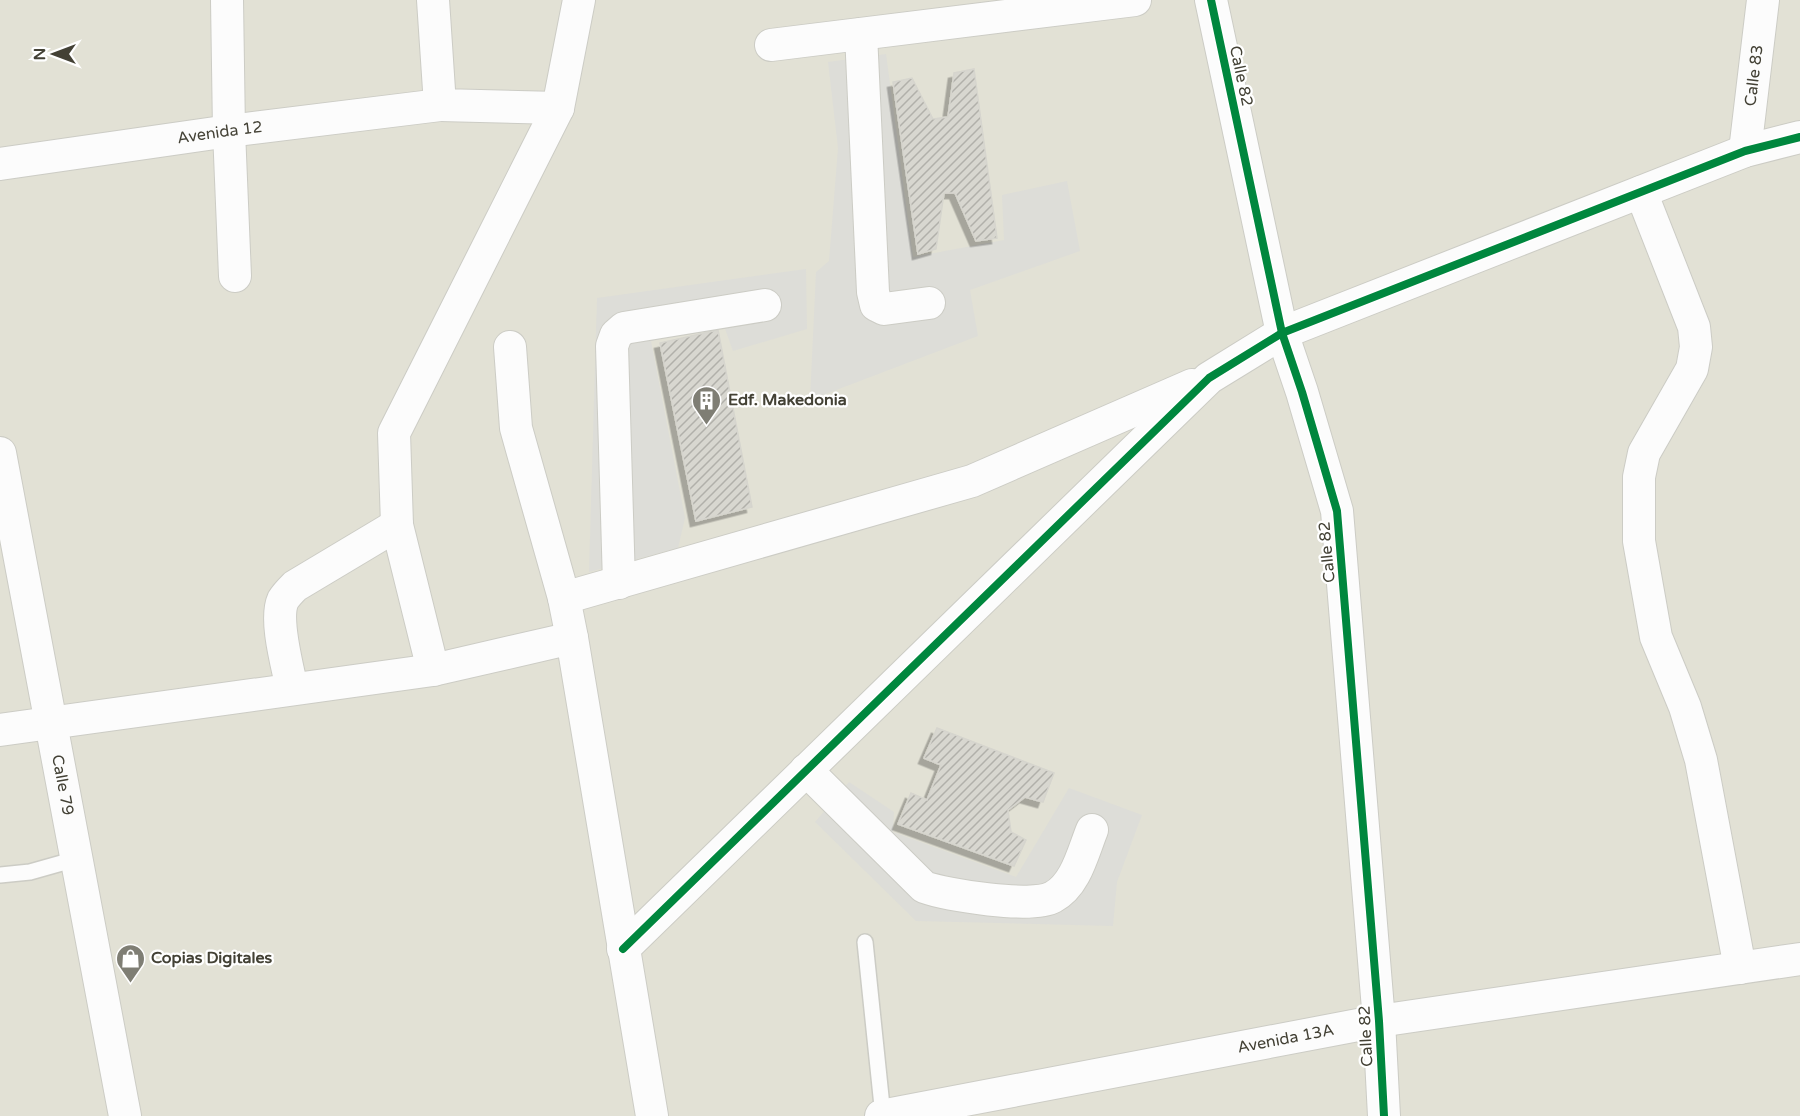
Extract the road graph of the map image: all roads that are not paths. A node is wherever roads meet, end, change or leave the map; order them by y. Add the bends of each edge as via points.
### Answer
1 (227, 0) edge
2 (433, 0) edge
3 (579, 0) edge
4 (1135, 0) edge
5 (1212, 0) edge
6 (1763, 0) edge
7 (861, 34) junction
8 (771, 45) dead end
9 (440, 105) junction
10 (558, 108) junction
11 (229, 131) junction
12 (1800, 137) edge
13 (1745, 151) junction
14 (0, 164) edge
15 (1641, 192) junction
16 (235, 276) dead end
17 (929, 303) dead end
18 (765, 305) dead end
19 (1282, 333) junction
20 (510, 347) dead end
21 (1209, 378) junction
22 (0, 453) edge
23 (397, 525) junction
24 (619, 583) junction
25 (564, 598) junction
26 (572, 638) junction
27 (433, 670) junction
28 (292, 689) junction
29 (51, 722) junction
30 (0, 730) edge
31 (806, 770) junction
32 (1092, 830) dead end
33 (76, 859) junction
34 (0, 875) edge
35 (865, 942) dead end
36 (623, 949) junction
37 (1800, 959) edge
38 (1740, 968) junction
39 (1379, 1021) junction
40 (124, 1116) edge
41 (652, 1116) edge
42 (882, 1116) edge
43 (1384, 1116) edge

1 - 11 street
2 - 9 street
3 - 10 street
4 - 7 street
5 - 19 street, Calle 82
6 - 13 street, Calle 83
7 - 8 street
7 - 17 street via 876,305 884,309
9 - 10 street, Avenida 12
9 - 11 street, Avenida 12
10 - 23 street via 394,433
11 - 14 street, Avenida 12
11 - 16 street
12 - 13 street
13 - 15 street
15 - 19 street
15 - 38 street via 1694,327 1696,347 1692,369 1644,453 1639,477 1639,542 1656,637 1685,707 1701,760
18 - 24 street via 624,328 616,335 612,346
19 - 21 street
19 - 39 street, Calle 82 via 1337,511
20 - 25 street via 516,428
21 - 24 street via 972,482
21 - 31 street
22 - 29 street, Calle 79
23 - 27 street
23 - 28 street via 295,586 284,598 281,624
24 - 25 street
25 - 26 street
26 - 27 street
26 - 36 street
27 - 28 street
28 - 29 street
29 - 30 street
29 - 33 street, Calle 79
31 - 32 street via 924,887 940,893 1037,902 1054,897 1072,880
31 - 36 street
33 - 34 lane via 30,872
33 - 40 street, Calle 79
35 - 42 lane
36 - 41 street
37 - 38 street, Avenida 13A
38 - 39 street, Avenida 13A
39 - 42 street, Avenida 13A
39 - 43 street, Calle 82

